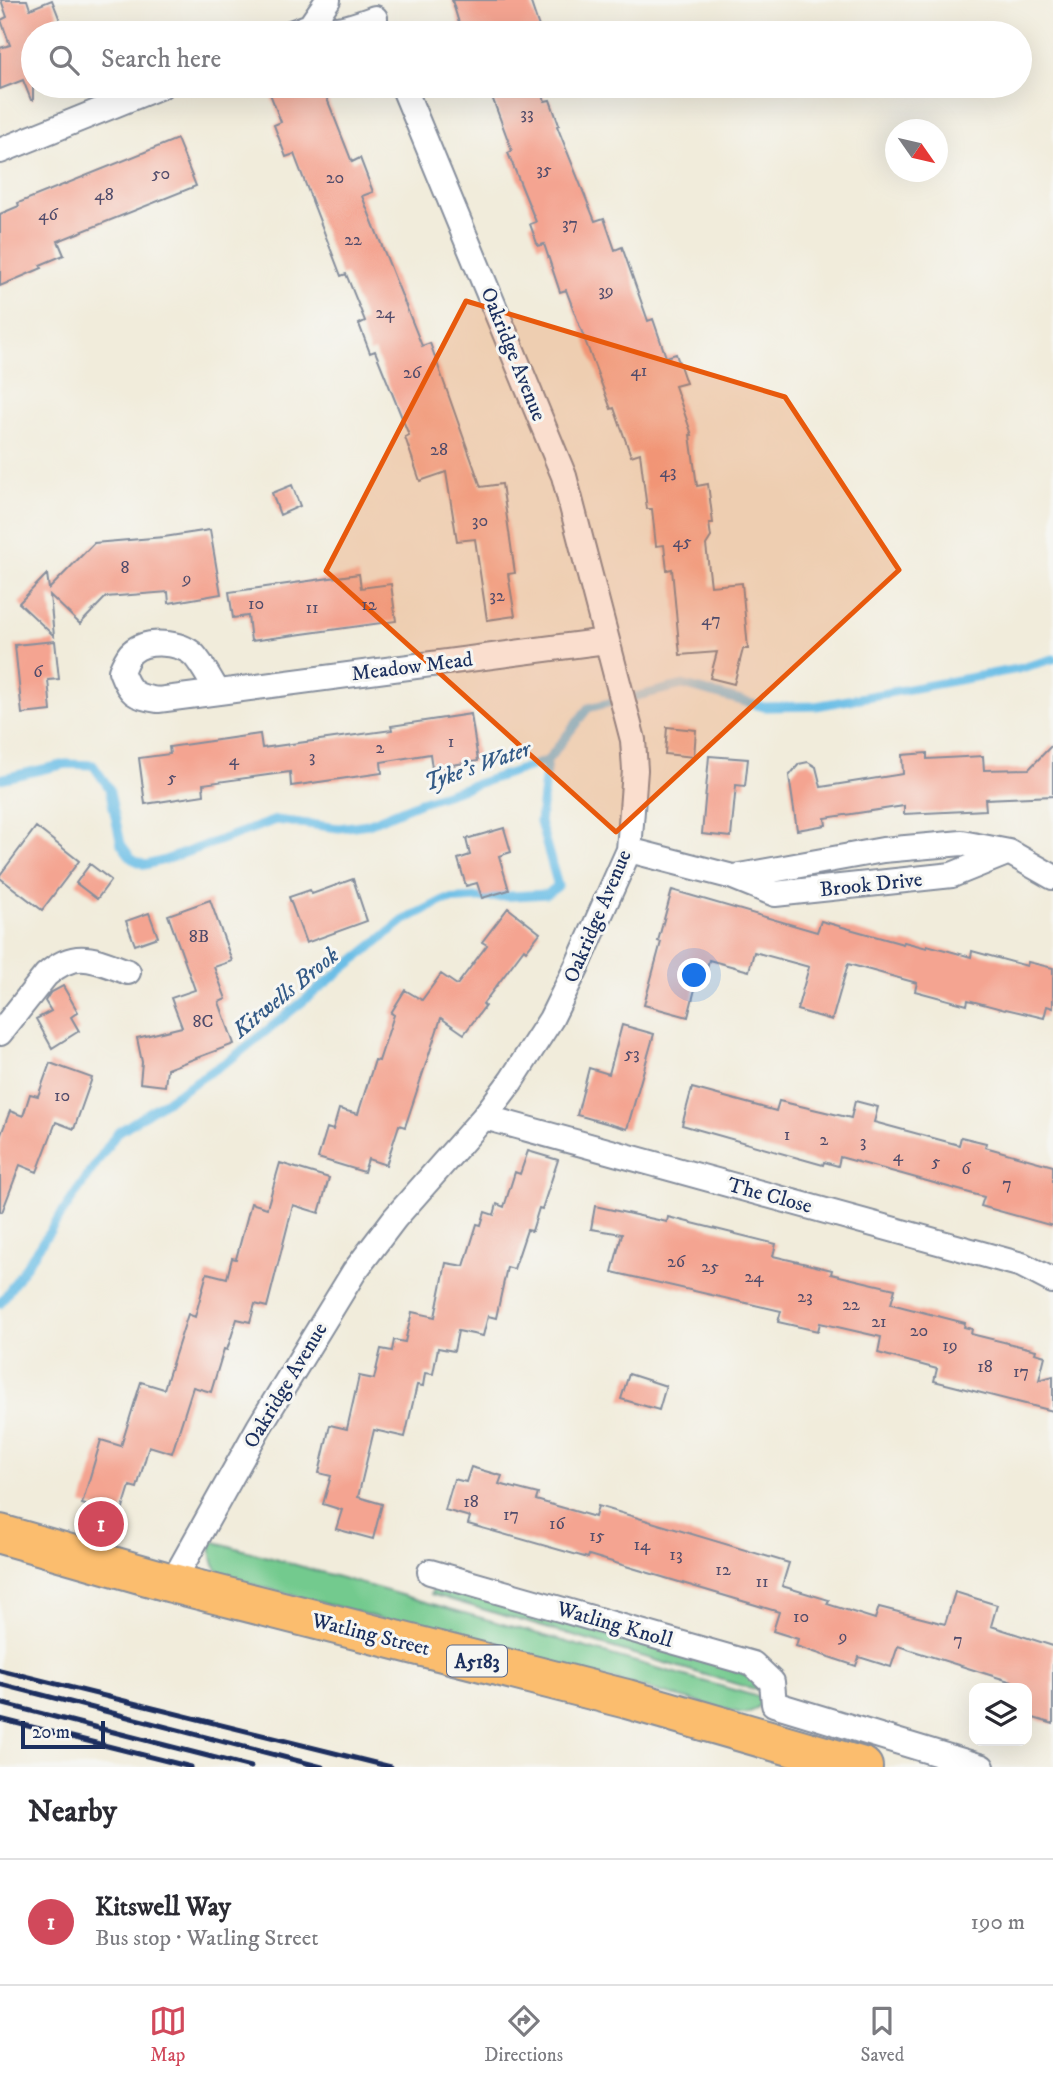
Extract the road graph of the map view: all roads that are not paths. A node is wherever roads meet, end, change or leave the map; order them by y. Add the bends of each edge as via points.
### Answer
1 (328, 0) edge
2 (308, 21) edge
3 (131, 98) edge
4 (408, 98) edge
5 (0, 151) edge
6 (606, 641) junction
7 (218, 692) dead end
8 (629, 850) junction
9 (1053, 877) edge
10 (128, 972) dead end
11 (0, 1033) edge
12 (484, 1117) junction
13 (1053, 1281) edge
14 (0, 1534) edge
15 (430, 1572) dead end
16 (172, 1583) junction
17 (769, 1721) junction
18 (863, 1767) edge
19 (982, 1767) edge

1 - 2 street
3 - 5 street
4 - 6 street, Oakridge Avenue via 564,476
6 - 7 street, Meadow Mead
6 - 8 street, Oakridge Avenue via 633,740
8 - 9 street, Brook Drive via 733,877 896,849 962,843 1009,852
8 - 12 street, Oakridge Avenue via 551,1019
10 - 11 street via 78,957 54,967
12 - 13 street, The Close via 1022,1265
12 - 16 street, Oakridge Avenue via 354,1272 259,1427
14 - 16 main road, Watling Street / A5183
15 - 17 street, Watling Knoll via 753,1664 772,1682
16 - 17 main road, Watling Street / A5183 via 614,1696
17 - 18 main road, Watling Street / A5183
17 - 19 street

